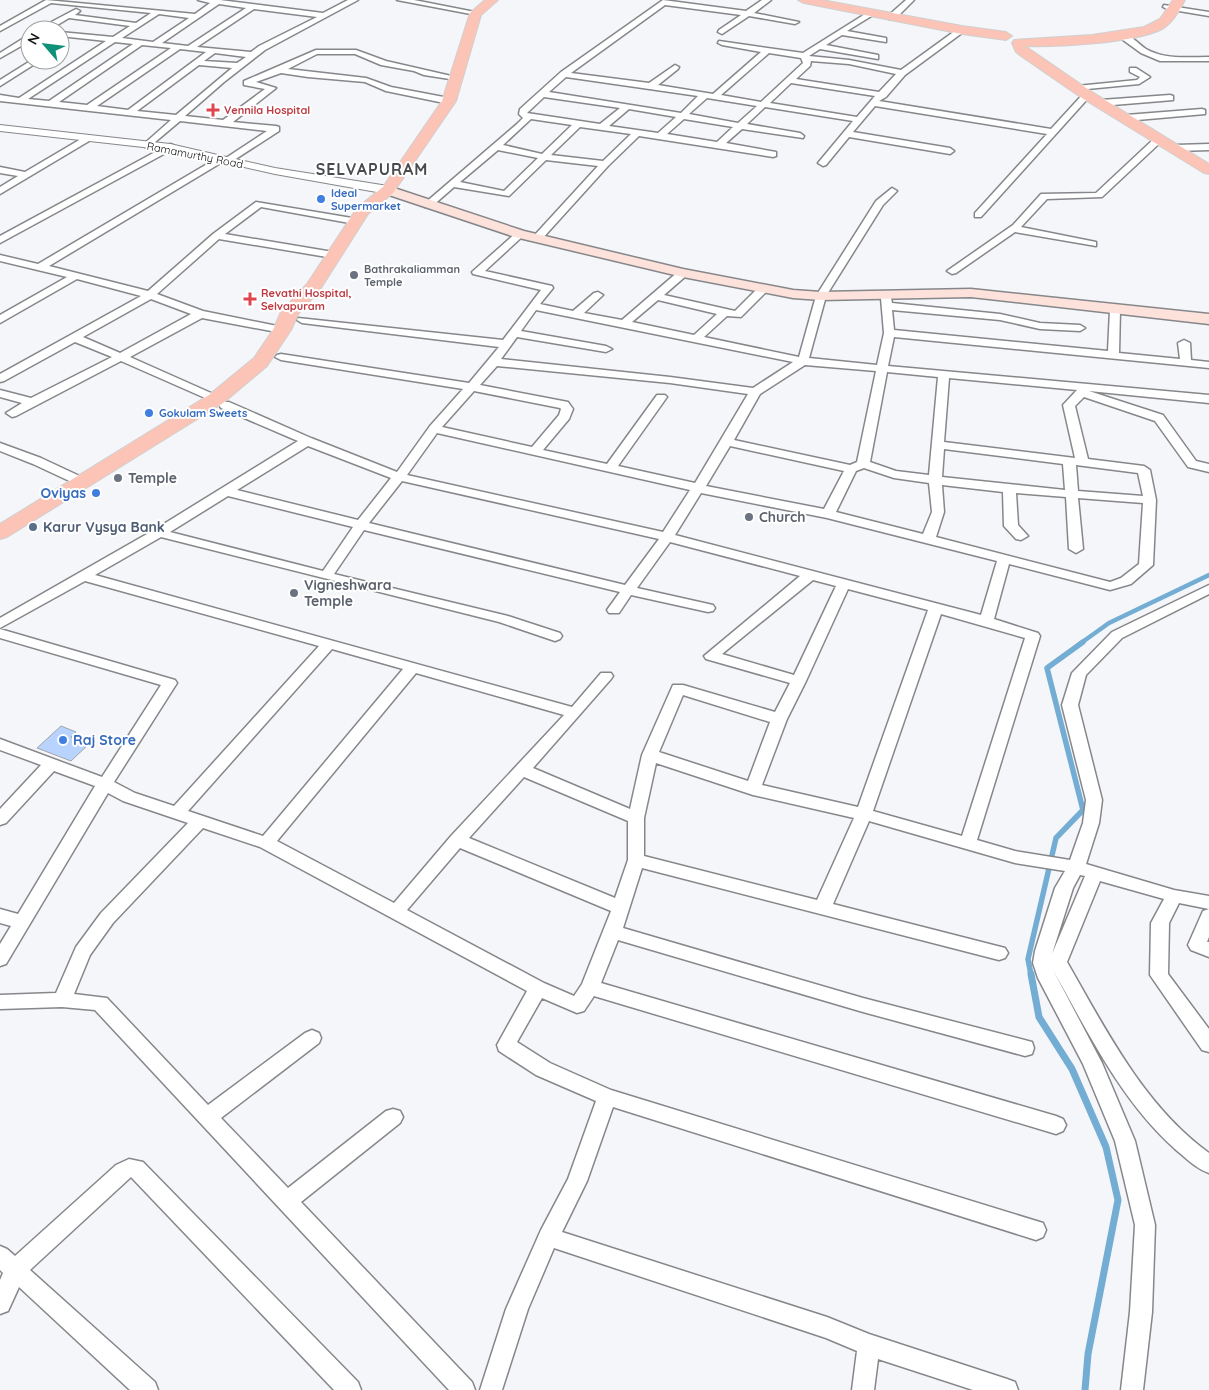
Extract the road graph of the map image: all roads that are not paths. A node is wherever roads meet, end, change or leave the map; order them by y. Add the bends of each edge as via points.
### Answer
1 (202, 0) edge
2 (354, 0) edge
3 (401, 0) edge
4 (492, 0) edge
5 (767, 0) edge
6 (804, 0) edge
7 (910, 0) edge
8 (667, 1) edge
9 (217, 2) junction
10 (1177, 3) edge
11 (86, 4) junction
12 (253, 6) junction
13 (158, 12) junction
14 (476, 13) junction
15 (870, 13) junction
16 (749, 14) junction
17 (1209, 14) edge
18 (322, 15) junction
19 (68, 16) junction
20 (195, 16) junction
21 (892, 17) junction
22 (61, 20) edge
23 (795, 22) dead end
24 (136, 25) junction
25 (2, 27) edge
26 (20, 29) edge
27 (962, 30) junction
28 (722, 32) dead end
29 (839, 32) junction
30 (70, 35) edge
31 (76, 35) junction
32 (1122, 35) junction
33 (70, 39) edge
34 (113, 40) junction
35 (883, 40) dead end
36 (1016, 40) junction
37 (140, 43) junction
38 (722, 43) dead end
39 (20, 44) edge
40 (154, 45) junction
41 (818, 46) junction
42 (178, 47) junction
43 (190, 48) junction
44 (768, 50) junction
45 (213, 51) junction
46 (253, 55) junction
47 (0, 56) edge
48 (805, 57) junction
49 (875, 57) dead end
50 (1209, 59) edge
51 (198, 63) junction
52 (239, 66) junction
53 (675, 67) dead end
54 (22, 70) edge
55 (280, 70) junction
56 (1133, 70) dead end
57 (902, 73) junction
58 (564, 74) junction
59 (456, 78) junction
60 (790, 80) junction
61 (234, 82) junction
62 (0, 84) edge
63 (652, 86) junction
64 (1082, 92) junction
65 (543, 94) junction
66 (704, 95) junction
67 (882, 96) junction
68 (714, 97) junction
69 (0, 98) edge
70 (1170, 98) dead end
71 (19, 101) junction
72 (450, 101) junction
73 (874, 103) junction
74 (1101, 103) junction
75 (50, 104) junction
76 (761, 104) junction
77 (627, 106) junction
78 (89, 108) junction
79 (1202, 112) dead end
80 (129, 113) junction
81 (683, 115) junction
82 (527, 116) junction
83 (179, 118) junction
84 (1126, 118) junction
85 (860, 120) junction
86 (225, 123) junction
87 (578, 124) junction
88 (740, 125) junction
89 (0, 128) edge
90 (601, 128) junction
91 (1053, 132) junction
92 (637, 134) junction
93 (848, 134) junction
94 (660, 136) junction
95 (800, 136) dead end
96 (1160, 138) junction
97 (86, 139) junction
98 (148, 145) junction
99 (719, 145) junction
100 (497, 147) junction
101 (1209, 147) edge
102 (170, 148) junction
103 (1176, 148) junction
104 (950, 151) dead end
105 (773, 154) dead end
106 (545, 157) junction
107 (225, 160) junction
108 (822, 163) dead end
109 (605, 164) junction
110 (0, 170) edge
111 (1209, 170) edge
112 (26, 175) junction
113 (453, 184) junction
114 (0, 191) edge
115 (892, 191) dead end
116 (394, 193) junction
117 (428, 204) junction
118 (978, 215) dead end
119 (356, 221) junction
120 (1014, 228) junction
121 (520, 234) junction
122 (216, 236) junction
123 (537, 238) junction
124 (0, 240) edge
125 (1092, 244) dead end
126 (333, 255) junction
127 (0, 258) edge
128 (42, 266) junction
129 (952, 271) dead end
130 (683, 273) junction
131 (76, 276) junction
132 (313, 287) junction
133 (764, 288) junction
134 (150, 295) junction
135 (598, 295) dead end
136 (656, 296) junction
137 (821, 296) junction
138 (886, 301) junction
139 (533, 306) junction
140 (1115, 310) junction
141 (725, 312) junction
142 (200, 314) junction
143 (575, 315) junction
144 (1209, 319) edge
145 (0, 320) edge
146 (302, 320) junction
147 (624, 324) junction
148 (1040, 326) junction
149 (1080, 328) dead end
150 (282, 330) junction
151 (514, 333) junction
152 (889, 333) junction
153 (73, 337) junction
154 (696, 340) junction
155 (1184, 343) dead end
156 (505, 344) junction
157 (1037, 348) junction
158 (606, 349) dead end
159 (1113, 356) junction
160 (121, 357) junction
161 (281, 357) junction
162 (803, 361) junction
163 (494, 362) junction
164 (1186, 362) junction
165 (1209, 365) edge
166 (882, 369) junction
167 (944, 374) junction
168 (0, 378) edge
169 (1069, 386) junction
170 (472, 387) junction
171 (755, 392) junction
172 (1082, 392) junction
173 (0, 393) edge
174 (660, 397) dead end
175 (1209, 399) edge
176 (31, 402) junction
177 (220, 402) junction
178 (12, 413) dead end
179 (434, 429) junction
180 (307, 441) junction
181 (727, 442) junction
182 (938, 446) junction
183 (6, 448) edge
184 (535, 452) junction
185 (0, 457) edge
186 (1075, 460) junction
187 (863, 464) junction
188 (610, 468) junction
189 (1209, 468) edge
190 (851, 469) junction
191 (399, 477) junction
192 (935, 480) junction
193 (82, 482) junction
194 (698, 488) junction
195 (1009, 489) junction
196 (224, 491) junction
197 (1073, 495) junction
198 (1150, 500) junction
199 (828, 514) junction
200 (362, 525) junction
201 (0, 532) edge
202 (159, 533) junction
203 (1021, 536) dead end
204 (666, 537) junction
205 (928, 540) junction
206 (0, 544) edge
207 (1076, 549) dead end
208 (1004, 559) junction
209 (83, 576) junction
210 (326, 576) junction
211 (809, 576) junction
212 (843, 585) junction
213 (1209, 589) edge
214 (628, 590) junction
215 (708, 608) dead end
216 (936, 608) junction
217 (614, 610) dead end
218 (986, 621) junction
219 (0, 624) edge
220 (0, 632) edge
221 (556, 636) dead end
222 (328, 644) junction
223 (413, 668) junction
224 (606, 676) dead end
225 (799, 681) junction
226 (575, 713) junction
227 (779, 719) junction
228 (0, 744) edge
229 (650, 755) junction
230 (52, 763) junction
231 (522, 770) junction
232 (105, 784) junction
233 (753, 789) junction
234 (177, 813) junction
235 (864, 814) junction
236 (636, 818) junction
237 (0, 819) edge
238 (200, 821) junction
239 (457, 840) junction
240 (266, 843) junction
241 (968, 843) junction
242 (636, 860) junction
243 (1085, 870) junction
244 (1174, 896) junction
245 (1209, 903) edge
246 (619, 907) junction
247 (823, 907) junction
248 (396, 912) junction
249 (0, 916) edge
250 (1209, 916) edge
251 (21, 922) junction
252 (612, 932) junction
253 (1209, 950) edge
254 (999, 953) dead end
255 (0, 958) edge
256 (590, 987) junction
257 (538, 988) junction
258 (62, 1000) junction
259 (0, 1002) edge
260 (312, 1038) dead end
261 (1209, 1044) edge
262 (1025, 1048) dead end
263 (608, 1097) junction
264 (208, 1116) junction
265 (393, 1118) dead end
266 (1056, 1125) dead end
267 (1209, 1164) edge
268 (287, 1201) junction
269 (1036, 1230) dead end
270 (548, 1237) junction
271 (8, 1262) edge
272 (0, 1304) edge
273 (869, 1345) junction
274 (148, 1390) edge
275 (350, 1390) edge
276 (464, 1390) edge
277 (491, 1390) edge
278 (863, 1390) edge
279 (1007, 1390) edge
280 (1132, 1390) edge

1 - 9 street
2 - 18 street
3 - 14 street
4 - 14 main road
5 - 16 street
6 - 15 main road
7 - 21 street
8 - 16 street
8 - 58 street
9 - 12 street
9 - 20 street
10 - 17 street
10 - 32 main road via 1164,23
10 - 36 main road via 1143,27
11 - 13 street
11 - 19 street
11 - 25 street via 50,1
12 - 18 street
12 - 43 street
13 - 20 street
13 - 24 street
14 - 59 main road
15 - 21 main road
15 - 29 street
16 - 23 street
16 - 28 street
18 - 46 street
19 - 22 street
19 - 24 street
20 - 40 street
21 - 27 main road
24 - 34 street
25 - 26 street
27 - 36 main road
27 - 57 street
29 - 35 street
29 - 41 street
30 - 31 street
31 - 33 street
31 - 34 street
32 - 36 main road via 1044,42
32 - 50 street via 1144,51 1163,59
34 - 37 street
34 - 71 street
36 - 64 main road via 1025,53
37 - 40 street
37 - 75 street
38 - 44 street
39 - 47 street
40 - 42 street
41 - 48 street
41 - 49 street
42 - 43 street
42 - 78 street
43 - 45 street
44 - 48 street
44 - 68 street
45 - 46 street
45 - 51 street
46 - 52 street
48 - 57 street
48 - 60 street via 806,64
51 - 52 street
51 - 80 street
52 - 61 street
53 - 63 street
54 - 62 street
55 - 59 street via 316,52 356,52 424,73
55 - 61 street
55 - 72 street via 366,80 390,89
56 - 64 street via 1146,77 1139,82
57 - 67 street
58 - 63 street
58 - 65 street
59 - 72 main road
60 - 67 street
60 - 76 street
61 - 83 street
61 - 86 street via 272,88
63 - 66 street
64 - 74 main road
64 - 91 street
65 - 77 street
65 - 82 street via 523,111
66 - 68 street
66 - 81 street
67 - 73 street
68 - 76 street
69 - 71 street
70 - 74 street
71 - 75 street
72 - 116 main road
73 - 85 street
73 - 91 street
74 - 84 main road
75 - 78 street
76 - 85 street
76 - 88 street
77 - 81 street
77 - 90 street
78 - 80 street
79 - 84 street
80 - 83 street
81 - 88 street
81 - 94 street
82 - 87 street
82 - 100 street
83 - 86 street
83 - 98 street
84 - 96 main road
85 - 93 street
86 - 107 street via 276,129
87 - 90 street
87 - 106 street
88 - 95 street
88 - 99 street
89 - 97 street, Ramamurthy Road
90 - 92 street
91 - 118 street
92 - 94 street
92 - 109 street
93 - 104 street
93 - 108 street
94 - 99 street
96 - 103 main road
96 - 120 street via 1099,195 1044,196
97 - 98 street, Ramamurthy Road
97 - 112 street
98 - 102 street, Ramamurthy Road
99 - 105 street
100 - 106 street
100 - 113 street
101 - 103 street
102 - 107 street, Ramamurthy Road
102 - 124 street
103 - 111 main road
106 - 109 street
106 - 113 street via 506,194
107 - 116 street, Ramamurthy Road
107 - 128 street
109 - 123 street
110 - 112 street
112 - 114 street
113 - 117 street
115 - 137 street via 879,203
116 - 117 main road
116 - 119 main road via 372,202
117 - 121 main road
119 - 122 street via 259,204
119 - 126 main road
120 - 125 street
120 - 129 street
121 - 123 main road
121 - 139 street via 477,272 548,288
122 - 126 street
122 - 134 street
123 - 130 main road
126 - 132 main road
127 - 128 street
128 - 131 street
130 - 133 main road
130 - 136 street
131 - 134 street
131 - 145 street
132 - 146 main road
132 - 150 main road via 290,312
133 - 137 main road
133 - 141 street via 737,315
134 - 142 street
134 - 153 street
135 - 143 street
136 - 141 street
136 - 147 street
137 - 138 main road
137 - 162 street
138 - 140 main road via 970,293
138 - 148 street via 1000,316
138 - 152 street
139 - 143 street
139 - 151 street
140 - 144 main road
140 - 159 street
141 - 154 street
142 - 150 street
142 - 160 street
143 - 147 street
146 - 156 street
146 - 161 main road
147 - 154 street
148 - 149 street
148 - 157 street
150 - 177 main road via 261,362
151 - 156 street
151 - 158 street
152 - 157 street
152 - 166 street
153 - 160 street
153 - 168 street
154 - 162 street
155 - 164 street
156 - 163 street
157 - 159 street
159 - 164 street
160 - 176 street
160 - 177 street
161 - 170 street
161 - 177 main road
162 - 166 street
162 - 171 street
163 - 170 street
163 - 171 street
164 - 165 street
166 - 167 street
166 - 187 street
167 - 169 street
167 - 182 street
169 - 172 street
169 - 175 street
170 - 179 street
170 - 184 street via 564,405 567,409 565,416
171 - 181 street
172 - 186 street via 1069,405
172 - 189 street via 1159,418 1192,464
173 - 176 street
174 - 188 street
176 - 178 street
177 - 180 street
177 - 193 main road
177 - 206 main road
179 - 184 street
179 - 191 street
180 - 191 street
180 - 196 street
181 - 190 street
181 - 194 street
182 - 186 street
182 - 192 street
183 - 185 street
183 - 193 street
184 - 188 street
186 - 197 street
186 - 198 street via 1144,470
187 - 190 street
187 - 192 street via 894,474
188 - 194 street
190 - 199 street
191 - 200 street
191 - 204 street
192 - 195 street
192 - 205 street via 938,512
193 - 201 main road
194 - 199 street
194 - 204 street
195 - 197 street
195 - 203 street via 1011,526
196 - 200 street
196 - 202 street
197 - 198 street
197 - 207 street
198 - 208 street via 1146,565 1126,581 1110,586
199 - 205 street
200 - 210 street
200 - 214 street
202 - 209 street
202 - 210 street
204 - 211 street
204 - 214 street
205 - 208 street
208 - 218 street
209 - 219 street
209 - 222 street
210 - 221 street via 503,619
211 - 212 street
211 - 225 street via 711,656
212 - 216 street
212 - 225 street
213 - 243 street via 1117,635 1079,672 1070,705 1094,800
214 - 215 street
214 - 217 street
216 - 218 street
216 - 235 street
218 - 241 street via 1033,636
220 - 232 street via 170,683
222 - 223 street
222 - 234 street
223 - 226 street
223 - 240 street
224 - 226 street
225 - 227 street
226 - 231 street
227 - 229 street via 678,688
227 - 233 street
228 - 230 street
229 - 233 street
229 - 236 street
230 - 232 street
230 - 237 street
231 - 236 street
231 - 239 street
232 - 234 street via 129,797
232 - 251 street
233 - 235 street
234 - 238 street
235 - 241 street
235 - 247 street
236 - 242 street
238 - 240 street
238 - 258 street via 107,918 82,952
239 - 246 street
239 - 248 street
240 - 248 street
241 - 243 street via 1015,857
242 - 246 street
242 - 247 street
243 - 244 street
243 - 267 street via 1058,962 1117,1064 1147,1106 1170,1132
243 - 280 street via 1064,888 1042,963 1092,1063 1125,1141 1146,1225
244 - 245 street
244 - 261 street via 1160,923 1159,976
246 - 252 street
247 - 254 street
248 - 257 street
249 - 251 street
250 - 253 street via 1197,945
251 - 255 street
252 - 256 street
252 - 262 street
256 - 257 street via 578,1006
256 - 266 street
257 - 263 street via 506,1046 543,1069
258 - 259 street
258 - 264 street via 100,1003
260 - 264 street
263 - 269 street
263 - 270 street via 577,1180
264 - 268 street
265 - 268 street
268 - 276 street
270 - 273 street
270 - 277 street via 517,1309
271 - 272 street
271 - 274 street
271 - 275 street via 123,1172 136,1168
273 - 278 street
273 - 279 street

